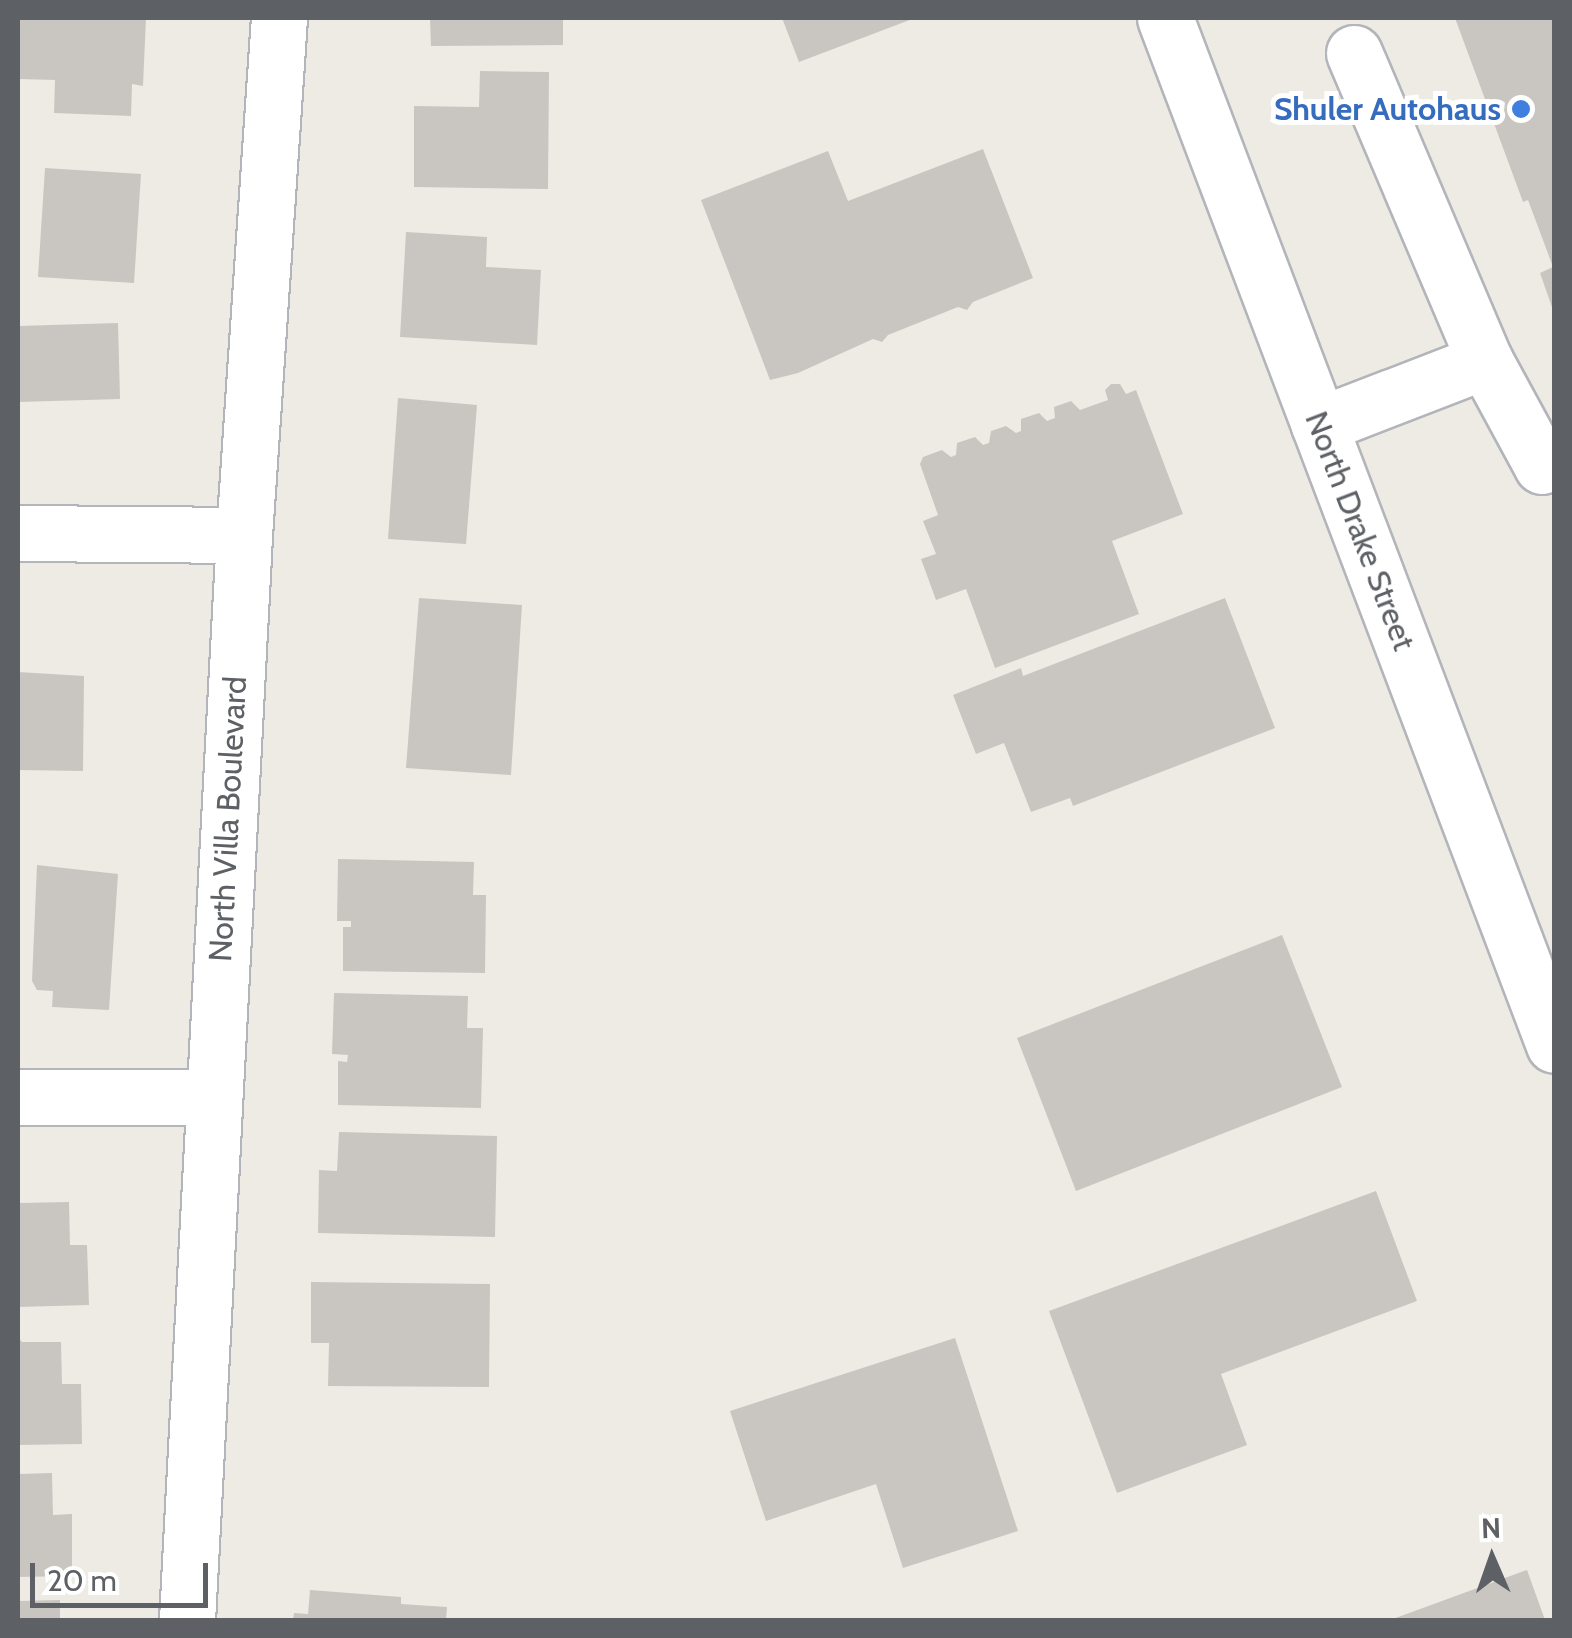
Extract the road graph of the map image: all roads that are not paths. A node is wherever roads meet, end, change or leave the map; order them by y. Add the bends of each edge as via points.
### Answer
1 (279, 18) edge
2 (1166, 18) edge
3 (1354, 53) dead end
4 (1485, 360) junction
5 (1319, 425) junction
6 (1554, 462) edge
7 (18, 533) edge
8 (244, 536) junction
9 (1554, 1045) edge
10 (18, 1097) edge
11 (213, 1097) junction
12 (187, 1620) edge

1 - 8 street, North Villa Boulevard
2 - 5 street, North Drake Street
3 - 4 street
4 - 5 street
4 - 6 street via 1542,466
5 - 9 street, North Drake Street
7 - 8 street
8 - 11 street, North Villa Boulevard
10 - 11 street
11 - 12 street, North Villa Boulevard

